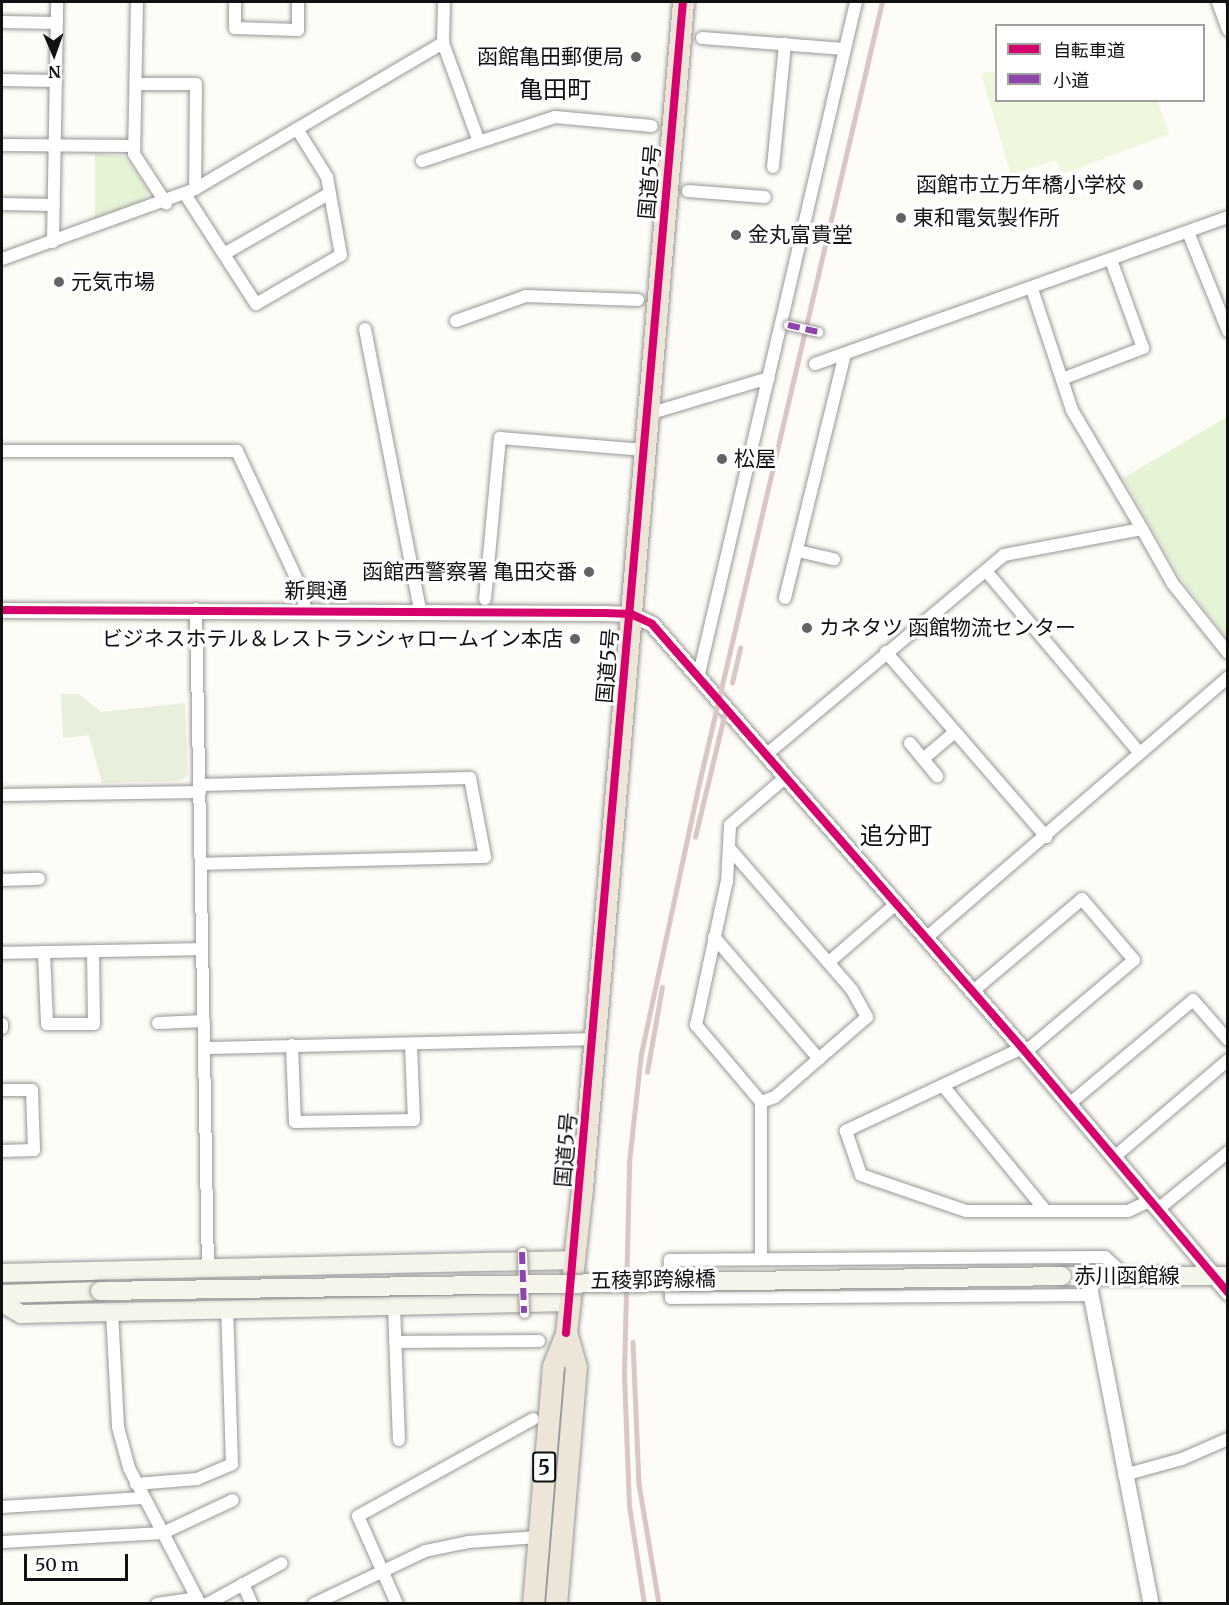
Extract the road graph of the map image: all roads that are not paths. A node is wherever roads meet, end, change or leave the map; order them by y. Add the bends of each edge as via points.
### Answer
1 (57, 2) edge
2 (137, 2) edge
3 (235, 2) edge
4 (298, 2) edge
5 (444, 2) edge
6 (683, 2) edge
7 (856, 2) edge
8 (1218, 2) edge
9 (2, 22) edge
10 (57, 23) junction
11 (1227, 30) edge
12 (702, 38) dead end
13 (443, 43) junction
14 (784, 44) junction
15 (845, 49) junction
16 (2, 80) edge
17 (56, 81) junction
18 (136, 84) junction
19 (652, 126) dead end
20 (297, 129) junction
21 (479, 142) junction
22 (2, 145) edge
23 (56, 146) junction
24 (134, 146) junction
25 (423, 161) dead end
26 (773, 167) dead end
27 (688, 191) dead end
28 (190, 192) junction
29 (330, 192) junction
30 (765, 197) dead end
31 (166, 203) junction
32 (2, 204) edge
33 (54, 205) junction
34 (1227, 217) edge
35 (1188, 232) junction
36 (53, 242) junction
37 (224, 254) junction
38 (2, 259) edge
39 (1111, 260) junction
40 (1032, 289) junction
41 (638, 300) dead end
42 (456, 321) dead end
43 (788, 325) dead end
44 (365, 329) dead end
45 (1227, 331) edge
46 (818, 332) dead end
47 (845, 354) junction
48 (815, 364) dead end
49 (769, 378) junction
50 (1062, 379) junction
51 (648, 414) junction
52 (644, 450) junction
53 (2, 451) edge
54 (1142, 529) junction
55 (798, 552) junction
56 (834, 559) dead end
57 (986, 571) junction
58 (785, 598) dead end
59 (485, 599) dead end
60 (196, 609) junction
61 (304, 609) junction
62 (2, 610) edge
63 (420, 610) junction
64 (631, 614) junction
65 (886, 652) junction
66 (1227, 652) edge
67 (699, 674) junction
68 (1227, 677) edge
69 (955, 732) junction
70 (910, 743) dead end
71 (1140, 753) junction
72 (767, 754) junction
73 (923, 759) junction
74 (787, 776) junction
75 (938, 776) dead end
76 (200, 788) junction
77 (2, 795) edge
78 (1046, 837) junction
79 (730, 849) junction
80 (201, 864) junction
81 (39, 879) dead end
82 (2, 880) edge
83 (896, 904) junction
84 (714, 937) junction
85 (926, 938) junction
86 (202, 949) junction
87 (93, 951) junction
88 (44, 952) junction
89 (2, 953) edge
90 (828, 962) junction
91 (972, 992) junction
92 (204, 1021) junction
93 (158, 1023) dead end
94 (593, 1040) junction
95 (1227, 1040) edge
96 (411, 1044) junction
97 (292, 1045) junction
98 (205, 1048) junction
99 (1023, 1050) junction
100 (819, 1059) junction
101 (1227, 1060) edge
102 (944, 1087) junction
103 (2, 1090) edge
104 (761, 1102) junction
105 (1068, 1105) junction
106 (2, 1151) edge
107 (1227, 1152) edge
108 (1113, 1158) junction
109 (1153, 1205) junction
110 (1045, 1210) junction
111 (522, 1252) dead end
112 (761, 1259) junction
113 (574, 1260) junction
114 (208, 1269) junction
115 (2, 1272) edge
116 (1087, 1275) junction
117 (1124, 1275) junction
118 (1062, 1276) joint
119 (1221, 1276) edge
120 (1227, 1293) edge
121 (2, 1294) edge
122 (1090, 1295) junction
123 (569, 1302) junction
124 (2, 1303) edge
125 (394, 1305) junction
126 (227, 1308) junction
127 (112, 1312) junction
128 (524, 1313) dead end
129 (566, 1333) junction
130 (539, 1341) dead end
131 (395, 1342) junction
132 (533, 1419) dead end
133 (1227, 1438) edge
134 (399, 1440) dead end
135 (1124, 1475) junction
136 (136, 1484) junction
137 (143, 1498) junction
138 (233, 1500) dead end
139 (2, 1507) edge
140 (163, 1533) junction
141 (538, 1537) junction
142 (2, 1542) edge
143 (282, 1563) dead end
144 (382, 1571) junction
145 (243, 1584) junction
146 (201, 1602) edge
147 (157, 1604) edge
148 (252, 1604) edge
149 (314, 1604) edge
150 (398, 1604) edge
151 (533, 1604) edge
152 (556, 1604) edge
153 (1151, 1604) edge

1 - 10 street
2 - 18 street
3 - 4 street via 234,28 298,30
5 - 13 street
6 - 51 highway, 国道5号 / 5
7 - 15 street
8 - 11 street
9 - 10 street
10 - 17 street
12 - 14 street
13 - 20 street
13 - 21 street
14 - 15 street
14 - 26 street
15 - 49 street
16 - 17 street
17 - 23 street
18 - 24 street
18 - 28 street via 196,84
19 - 21 street via 555,117
20 - 28 street
20 - 29 street via 327,177
21 - 25 street
22 - 23 street
23 - 24 street
23 - 33 street
24 - 31 street via 134,154
27 - 30 street
28 - 31 street
28 - 37 street
29 - 37 street
29 - 37 street via 341,255 256,304
31 - 36 street
32 - 33 street
33 - 36 street
34 - 35 street
35 - 39 street
35 - 45 street
36 - 38 street
39 - 40 street
39 - 50 street via 1143,348
40 - 47 street
40 - 50 street
41 - 42 street via 526,296
43 - 46 street, bridge
44 - 63 street
47 - 48 street
47 - 55 street
49 - 51 street
49 - 67 street
50 - 54 street via 1072,410
51 - 52 highway, 国道5号 / 5
52 - 59 street via 500,438
52 - 64 highway, 国道5号 / 5
53 - 61 street via 237,451 304,595
54 - 57 street via 1004,555
54 - 66 street via 1173,584
55 - 56 street
55 - 58 street
57 - 65 street
57 - 71 street
60 - 61 street, 新興通
60 - 62 street, 新興通
60 - 76 street
61 - 63 street, 新興通
63 - 64 street, 新興通
64 - 67 street via 652,624
64 - 94 highway, 国道5号 / 5
65 - 69 street
65 - 72 street
67 - 72 street
68 - 71 street
69 - 73 street
69 - 78 street
70 - 73 street
71 - 78 street
72 - 74 street
73 - 75 street
74 - 79 street via 730,825
74 - 83 street
76 - 77 street
76 - 80 street
76 - 80 street via 470,778 485,857
78 - 85 street
79 - 84 street
79 - 90 street
80 - 86 street
81 - 82 street
83 - 85 street
83 - 90 street
84 - 100 street
84 - 104 street via 696,1025
85 - 91 street
86 - 87 street
86 - 92 street
87 - 88 street
87 - 88 street via 94,1023 70,1024 47,1024
88 - 89 street
90 - 100 street via 852,990 867,1017
91 - 99 street
91 - 99 street via 1082,899 1134,960
92 - 93 street
92 - 98 street
94 - 96 street
94 - 113 highway, 国道5号 / 5
95 - 105 street via 1193,1000
96 - 97 street
96 - 97 street via 414,1120 295,1122
97 - 98 street
98 - 114 street
99 - 102 street
99 - 105 street
100 - 104 street via 775,1097
101 - 108 street
102 - 110 street
102 - 110 street via 846,1131 861,1175 966,1211
103 - 106 street via 32,1090 34,1150
104 - 112 street
105 - 108 street
107 - 109 street
108 - 109 street
109 - 110 street via 1128,1210
109 - 119 street
111 - 128 street, bridge
112 - 117 street via 1105,1257
112 - 122 street via 670,1260 671,1298
113 - 114 main road
113 - 123 highway, 国道5号 / 5
114 - 115 main road
116 - 117 main road, 赤川函館線
116 - 118 main road, 赤川函館線
116 - 122 street
117 - 119 main road, 赤川函館線
118 - 121 main road, 五稜郭跨線橋, bridge
119 - 120 street
122 - 135 street
123 - 125 main road
123 - 129 highway, 国道5号 / 5
124 - 127 main road via 21,1314
125 - 126 main road
125 - 131 street
126 - 127 main road
126 - 136 street via 232,1464 197,1479
127 - 136 street via 118,1427
129 - 141 highway, 国道5号 / 5 via 553,1366
129 - 152 highway, 国道5号 / 5 via 576,1367
130 - 131 street
131 - 134 street
132 - 144 street via 358,1516
133 - 135 street via 1182,1459
135 - 153 street
136 - 137 street
137 - 139 street
137 - 140 street
138 - 140 street
140 - 142 street
140 - 146 street
141 - 144 street via 452,1544 425,1551
141 - 151 highway, 国道5号 / 5
143 - 145 street
144 - 149 street
144 - 150 street
145 - 146 street
145 - 148 street
146 - 147 street

